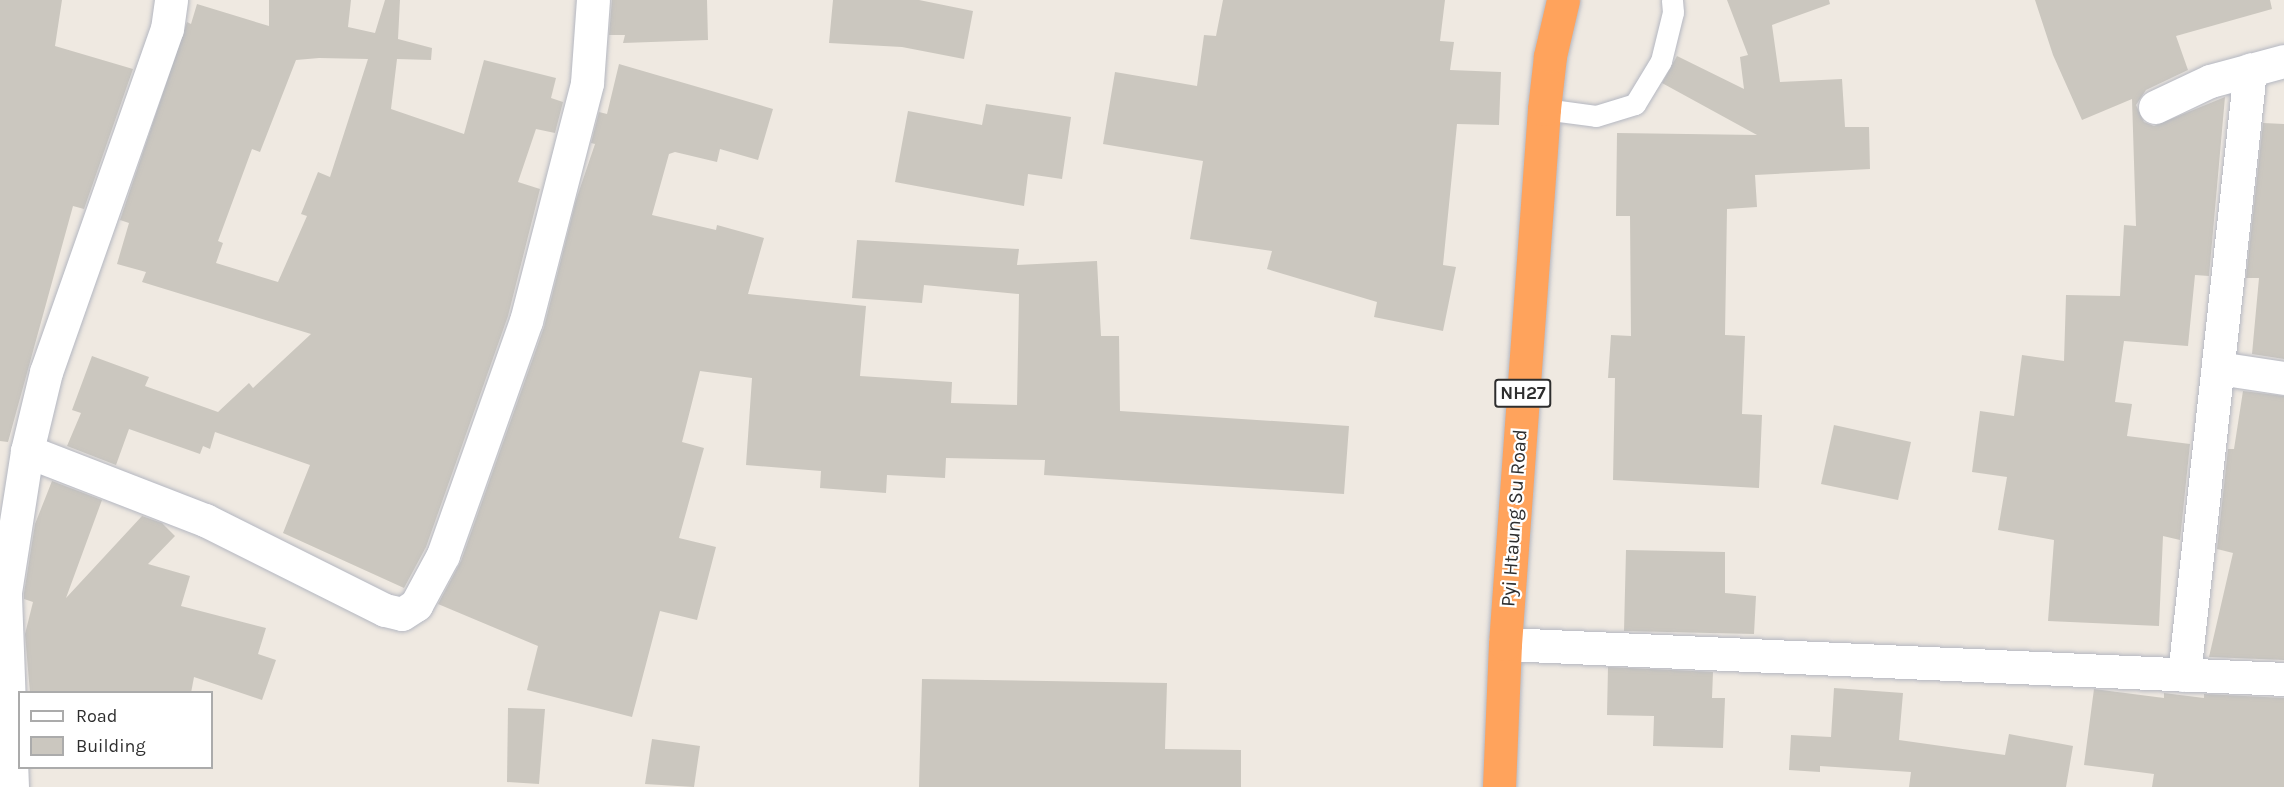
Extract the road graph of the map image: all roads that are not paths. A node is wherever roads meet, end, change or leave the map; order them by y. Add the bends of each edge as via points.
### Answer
1 (171, 0) edge
2 (593, 0) edge
3 (1563, 0) edge
4 (1672, 0) edge
5 (2284, 61) edge
6 (2250, 70) junction
7 (2155, 107) dead end
8 (1544, 109) junction
9 (2218, 368) junction
10 (2284, 378) edge
11 (27, 451) junction
12 (1505, 644) junction
13 (2184, 675) junction
14 (2284, 679) edge
15 (12, 787) edge
16 (1499, 787) edge

1 - 11 street via 167,29 46,372
2 - 11 street via 587,83 526,321 443,555 416,605 402,614 385,610 205,520
3 - 8 highway, Pyi Htaung Su Road / NH27 via 1550,56
4 - 8 lane via 1673,12 1661,61 1635,104 1596,116
5 - 6 street
6 - 7 street via 2210,81
6 - 9 street
8 - 12 highway, Pyi Htaung Su Road / NH27
9 - 10 street
9 - 13 street
11 - 15 street via 5,592
12 - 13 street
12 - 16 highway, Pyi Htaung Su Road / NH27
13 - 14 street

